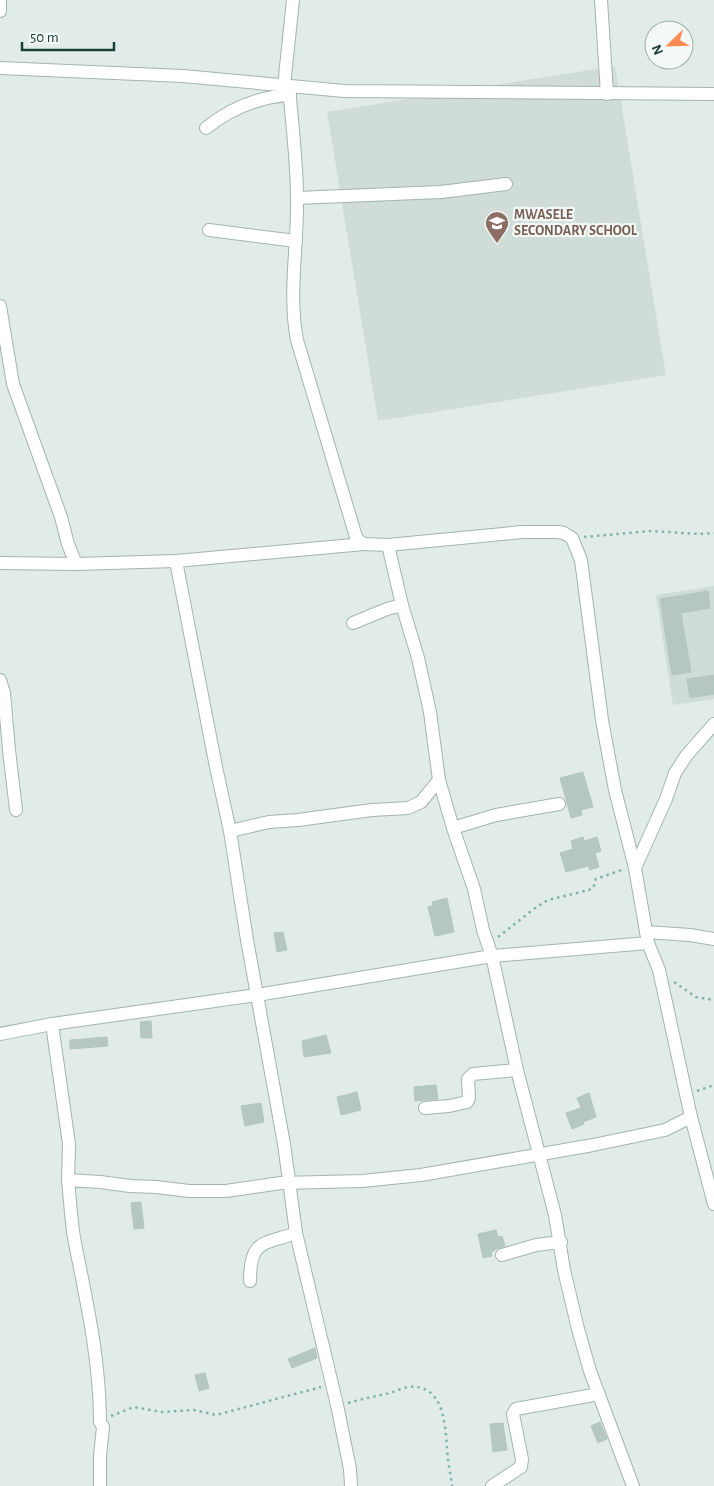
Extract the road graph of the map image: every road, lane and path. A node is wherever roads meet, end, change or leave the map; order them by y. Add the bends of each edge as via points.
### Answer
1 (0, 0) edge
2 (293, 0) edge
3 (601, 0) edge
4 (0, 11) edge
5 (0, 68) edge
6 (288, 89) junction
7 (607, 94) junction
8 (714, 94) edge
9 (206, 128) dead end
10 (506, 184) dead end
11 (297, 198) junction
12 (209, 230) dead end
13 (296, 241) junction
14 (0, 306) edge
15 (714, 533) edge
16 (572, 538) junction
17 (364, 544) junction
18 (388, 545) junction
19 (176, 561) junction
20 (0, 563) edge
21 (76, 564) junction
22 (402, 604) junction
23 (353, 623) dead end
24 (0, 680) edge
25 (714, 724) edge
26 (439, 780) junction
27 (559, 804) dead end
28 (16, 810) dead end
29 (453, 828) junction
30 (230, 831) junction
31 (634, 867) junction
32 (647, 938) junction
33 (714, 939) edge
34 (490, 950) junction
35 (659, 970) junction
36 (258, 995) junction
37 (714, 1000) edge
38 (52, 1024) junction
39 (0, 1034) edge
40 (517, 1070) junction
41 (714, 1084) edge
42 (686, 1096) junction
43 (425, 1108) dead end
44 (691, 1117) junction
45 (539, 1155) junction
46 (68, 1180) junction
47 (289, 1183) junction
48 (714, 1204) edge
49 (296, 1233) junction
50 (561, 1242) junction
51 (502, 1255) dead end
52 (250, 1281) dead end
53 (332, 1384) junction
54 (599, 1394) junction
55 (337, 1406) junction
56 (100, 1422) junction
57 (100, 1486) edge
58 (351, 1486) edge
59 (452, 1486) edge
60 (492, 1486) edge
61 (633, 1486) edge

1 - 4 street
2 - 6 street
3 - 7 street
5 - 6 street via 183,76
6 - 7 street
6 - 9 street via 236,108
6 - 11 street
7 - 8 street
10 - 11 street via 441,192
11 - 13 street
12 - 13 street
13 - 17 street via 293,296 297,340 356,537
14 - 21 street via 13,384
15 - 16 path via 651,531
16 - 18 street via 564,532 522,532
16 - 31 street via 581,560 602,720
17 - 18 street
17 - 19 street
18 - 22 street
19 - 21 street
19 - 30 street
20 - 21 street
22 - 23 street
22 - 26 street via 430,712
24 - 28 street
25 - 31 street via 675,773
26 - 29 street
26 - 30 street via 422,802 408,808 269,822
27 - 29 street via 496,815
29 - 34 street
30 - 36 street
31 - 32 street
31 - 34 path via 594,880 594,887 589,890 548,900
32 - 33 street via 690,935
32 - 34 street
32 - 35 street
34 - 36 street
34 - 40 street
35 - 37 path via 687,992
35 - 42 street
36 - 38 street
36 - 47 street
38 - 39 street
38 - 46 street via 68,1144
40 - 43 street via 472,1075 468,1079 467,1102
40 - 45 street
41 - 42 path
42 - 44 street
44 - 45 street via 664,1130
44 - 48 street
45 - 47 street via 421,1175
45 - 50 street
46 - 47 street via 189,1191 226,1191
46 - 56 street via 74,1236 92,1331
47 - 49 street
49 - 52 street via 259,1247 252,1257
49 - 53 street
50 - 51 street
50 - 54 street via 578,1329
53 - 55 street
53 - 56 path via 220,1415 194,1410 162,1412 134,1407
54 - 60 street via 516,1409 513,1414 521,1467
54 - 61 street
55 - 58 street
55 - 59 path via 408,1387 425,1389 435,1397 444,1418
56 - 57 street via 104,1427

